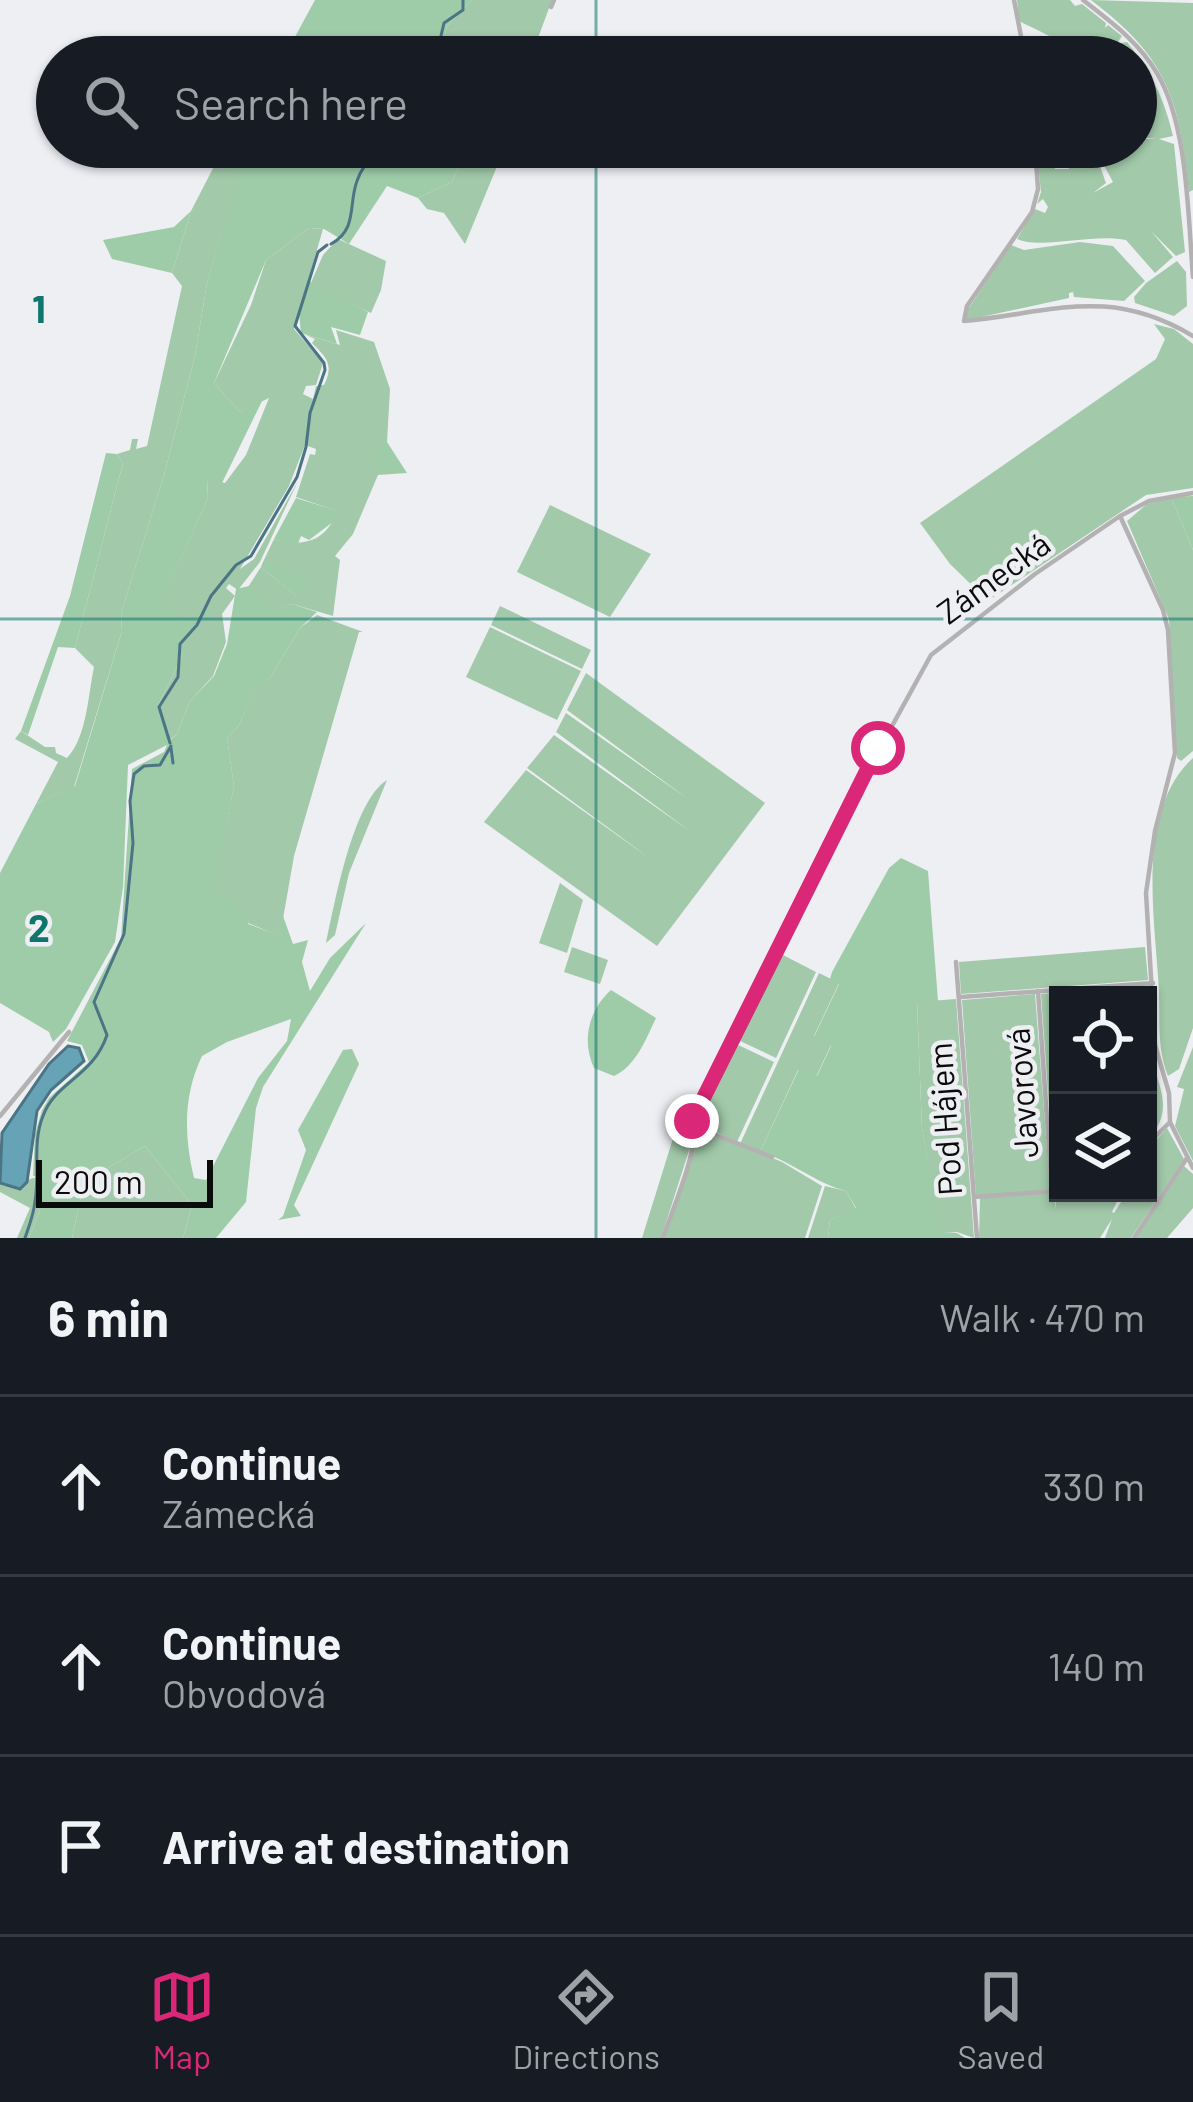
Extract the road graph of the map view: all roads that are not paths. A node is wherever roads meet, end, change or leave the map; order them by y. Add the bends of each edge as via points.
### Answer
1 (1014, 0) edge
2 (1084, 0) edge
3 (1021, 36) edge
4 (1129, 36) edge
5 (1157, 77) edge
6 (1036, 168) edge
7 (1191, 236) edge
8 (1193, 278) edge
9 (1193, 336) edge
10 (1193, 493) edge
11 (1120, 516) junction
12 (956, 962) dead end
13 (1153, 983) junction
14 (1117, 986) edge
15 (1049, 990) edge
16 (1038, 991) junction
17 (959, 997) junction
18 (69, 1033) dead end
19 (0, 1116) edge
20 (1049, 1120) edge
21 (1170, 1122) junction
22 (696, 1127) junction
23 (1157, 1135) edge
24 (772, 1157) dead end
25 (1187, 1159) junction
26 (1193, 1168) edge
27 (1049, 1191) edge
28 (974, 1197) junction
29 (663, 1238) edge
30 (976, 1238) edge
31 (1134, 1238) edge

1 - 3 street
2 - 4 street
5 - 7 street via 1178,139
6 - 9 street via 1032,212 964,321 1069,304 1118,308
7 - 8 street
10 - 11 street, Zámecká
11 - 13 street via 1163,610 1169,650 1174,752 1147,878
11 - 22 street, Zámecká via 931,655 830,838 692,1121
12 - 17 street, Pod Hájem
13 - 14 street, Pod Hájem
13 - 21 street
15 - 16 street, Pod Hájem
16 - 17 street, Pod Hájem
16 - 20 street, Javorová
17 - 28 street, Pod Hájem
18 - 19 street
21 - 23 street
21 - 25 street
22 - 24 street
22 - 29 street, Zámecká
25 - 26 street
25 - 31 street
27 - 28 street
28 - 30 street, Pod Hájem

